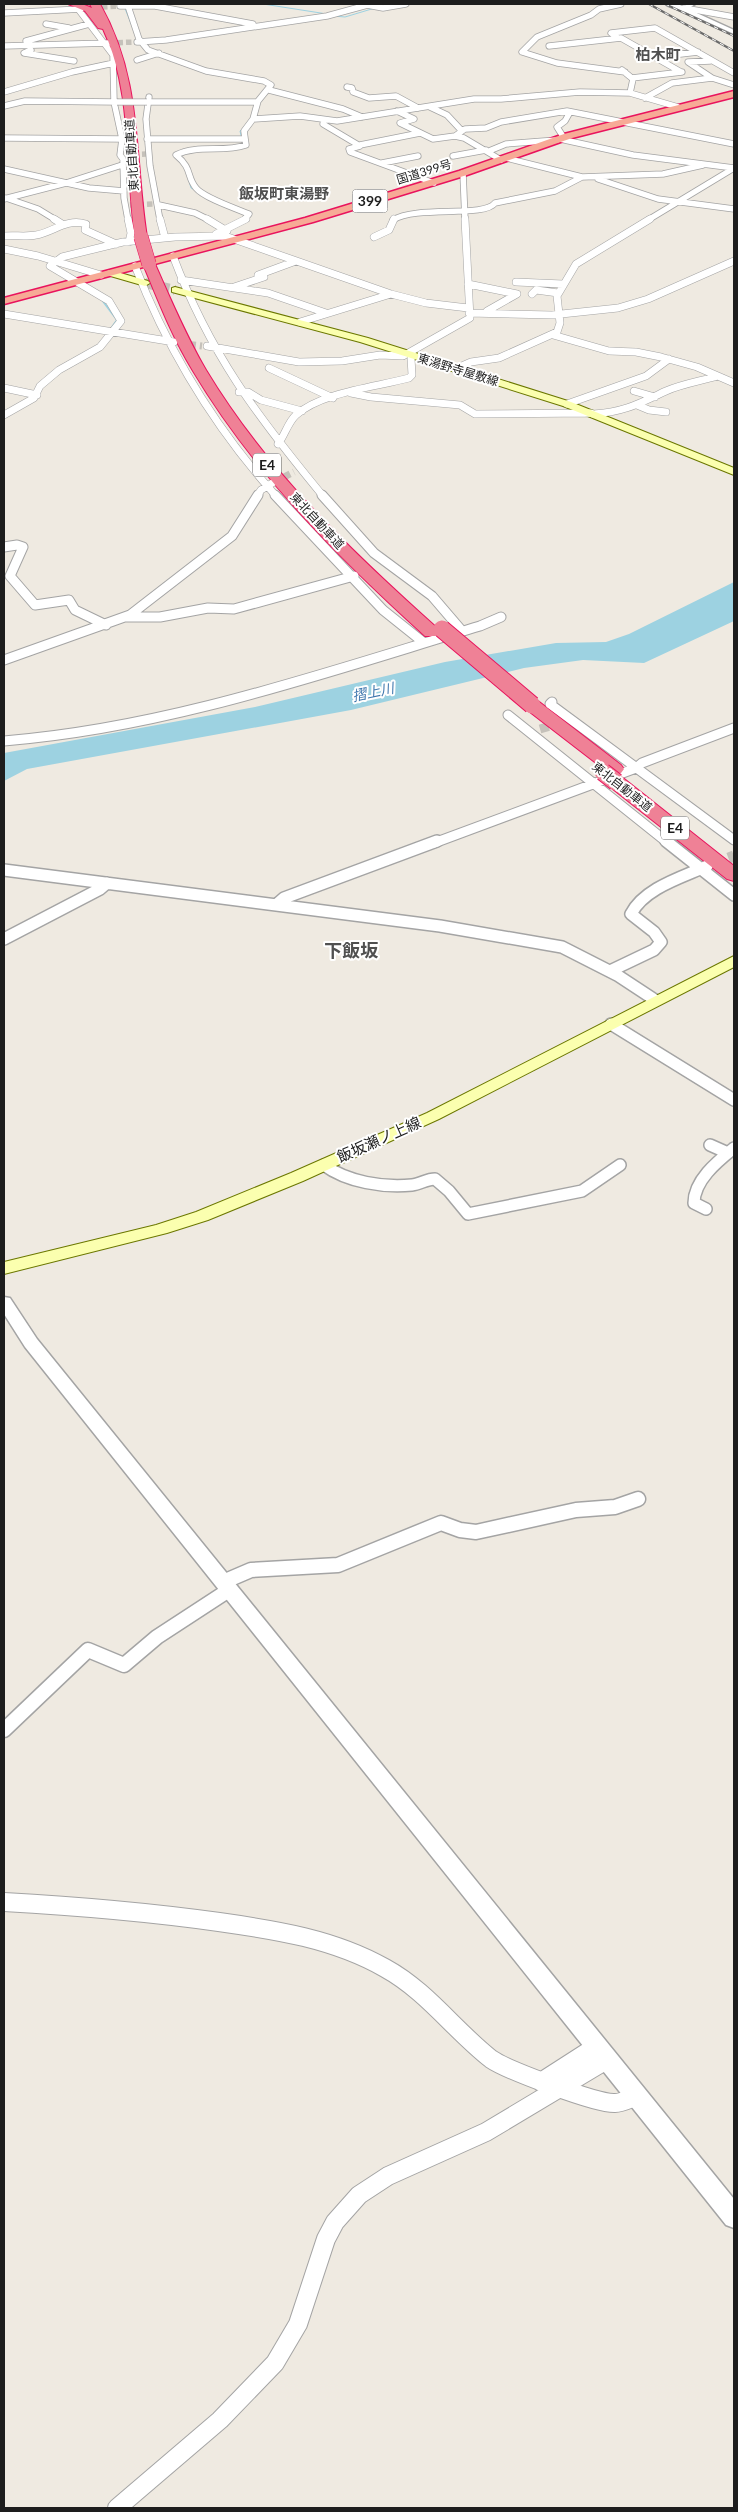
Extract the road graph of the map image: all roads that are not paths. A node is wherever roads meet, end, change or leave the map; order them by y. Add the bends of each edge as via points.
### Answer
1 (95, 4) edge
2 (104, 4) edge
3 (139, 4) edge
4 (340, 4) edge
5 (369, 4) edge
6 (406, 4) edge
7 (621, 4) edge
8 (662, 4) edge
9 (692, 4) edge
10 (28, 5) edge
11 (122, 5) edge
12 (671, 5) edge
13 (360, 7) junction
14 (75, 8) edge
15 (683, 9) junction
16 (732, 9) dead end
17 (4, 13) edge
18 (714, 13) junction
19 (734, 17) edge
20 (119, 19) dead end
21 (46, 24) dead end
22 (89, 24) junction
23 (263, 25) junction
24 (72, 30) junction
25 (734, 32) edge
26 (618, 38) junction
27 (533, 40) junction
28 (126, 43) junction
29 (7, 46) edge
30 (40, 46) junction
31 (549, 46) junction
32 (568, 50) dead end
33 (698, 52) junction
34 (158, 54) junction
35 (655, 57) junction
36 (137, 60) dead end
37 (74, 61) dead end
38 (114, 62) junction
39 (715, 62) junction
40 (86, 65) dead end
41 (681, 72) junction
42 (691, 73) dead end
43 (734, 73) edge
44 (712, 77) junction
45 (632, 78) junction
46 (734, 85) edge
47 (347, 87) dead end
48 (269, 90) junction
49 (4, 92) edge
50 (630, 93) junction
51 (734, 93) edge
52 (645, 98) junction
53 (148, 100) junction
54 (493, 100) junction
55 (116, 102) junction
56 (255, 102) junction
57 (4, 106) edge
58 (430, 106) junction
59 (678, 107) junction
60 (418, 108) junction
61 (397, 111) junction
62 (570, 112) junction
63 (362, 117) junction
64 (253, 119) junction
65 (324, 120) junction
66 (517, 120) junction
67 (619, 123) junction
68 (461, 130) junction
69 (420, 132) junction
70 (454, 136) junction
71 (4, 138) edge
72 (122, 139) junction
73 (147, 139) junction
74 (243, 139) junction
75 (433, 139) junction
76 (560, 139) junction
77 (422, 141) dead end
78 (470, 141) junction
79 (455, 144) dead end
80 (734, 144) edge
81 (360, 145) junction
82 (487, 150) junction
83 (418, 156) dead end
84 (453, 156) dead end
85 (504, 159) junction
86 (381, 164) junction
87 (122, 165) junction
88 (703, 165) junction
89 (734, 168) edge
90 (4, 169) edge
91 (463, 173) junction
92 (582, 177) junction
93 (591, 177) junction
94 (66, 183) junction
95 (434, 183) junction
96 (124, 191) junction
97 (5, 199) edge
98 (681, 202) junction
99 (157, 205) junction
100 (734, 209) edge
101 (465, 212) junction
102 (62, 224) junction
103 (225, 230) junction
104 (4, 236) edge
105 (165, 237) junction
106 (202, 237) junction
107 (374, 237) dead end
108 (136, 239) junction
109 (236, 240) junction
110 (114, 243) junction
111 (4, 249) edge
112 (173, 256) junction
113 (53, 260) junction
114 (296, 261) junction
115 (734, 261) edge
116 (147, 264) junction
117 (106, 274) junction
118 (181, 280) junction
119 (76, 282) junction
120 (516, 282) dead end
121 (143, 283) junction
122 (468, 284) junction
123 (563, 284) junction
124 (232, 288) junction
125 (180, 291) junction
126 (558, 293) junction
127 (391, 294) junction
128 (532, 294) dead end
129 (4, 301) edge
130 (469, 310) junction
131 (487, 311) junction
132 (326, 313) junction
133 (4, 314) edge
134 (560, 315) junction
135 (300, 322) junction
136 (108, 332) junction
137 (553, 335) junction
138 (168, 342) junction
139 (178, 343) tunnel mouth
140 (202, 346) tunnel mouth
141 (211, 347) junction
142 (410, 355) junction
143 (669, 359) junction
144 (299, 362) junction
145 (269, 368) dead end
146 (455, 369) junction
147 (283, 374) junction
148 (718, 376) junction
149 (734, 383) edge
150 (4, 388) edge
151 (634, 391) dead end
152 (239, 392) junction
153 (351, 393) junction
154 (35, 394) junction
155 (655, 396) junction
156 (333, 398) junction
157 (567, 404) junction
158 (637, 405) junction
159 (302, 411) junction
160 (666, 412) dead end
161 (592, 413) junction
162 (4, 415) edge
163 (278, 444) junction
164 (734, 472) edge
165 (270, 484) junction
166 (4, 547) edge
167 (354, 576) junction
168 (126, 617) junction
169 (501, 617) dead end
170 (106, 625) junction
171 (462, 631) junction
172 (432, 635) junction
173 (4, 660) edge
174 (552, 702) dead end
175 (521, 709) junction
176 (734, 728) edge
177 (540, 729) tunnel mouth
178 (529, 733) junction
179 (4, 742) edge
180 (615, 775) junction
181 (734, 840) edge
182 (734, 862) edge
183 (713, 864) tunnel mouth
184 (701, 869) junction
185 (4, 870) edge
186 (734, 875) edge
187 (107, 883) junction
188 (734, 895) edge
189 (276, 905) junction
190 (4, 939) edge
191 (734, 960) edge
192 (610, 971) junction
193 (655, 1000) junction
194 (611, 1024) junction
195 (734, 1100) edge
196 (710, 1145) dead end
197 (731, 1150) edge
198 (324, 1165) junction
199 (620, 1165) dead end
200 (706, 1209) dead end
201 (4, 1268) edge
202 (4, 1302) edge
203 (638, 1499) dead end
204 (226, 1586) junction
205 (4, 1730) edge
206 (4, 1902) edge
207 (603, 2053) junction
208 (550, 2085) junction
209 (637, 2096) junction
210 (734, 2217) edge
211 (117, 2508) edge

1 - 28 highway, 東北自動車道 / E4
2 - 28 highway, 東北自動車道 / E4
3 - 11 street
3 - 23 street
4 - 13 street
5 - 6 street via 383,8
5 - 13 street
7 - 27 street via 599,9
8 - 12 street
9 - 15 street
10 - 14 street
11 - 20 highway
11 - 28 street via 139,39
12 - 15 street
13 - 23 street via 335,15
14 - 17 street
14 - 22 street
14 - 28 highway via 88,9
15 - 18 street
15 - 25 street
16 - 18 street
18 - 19 street
21 - 24 street
22 - 24 street
22 - 28 street
23 - 28 street
24 - 29 street
26 - 31 street
26 - 33 street via 610,33 655,28
26 - 35 street
27 - 31 street
27 - 45 street via 523,53 574,65 624,71
28 - 30 street
28 - 34 street
28 - 38 street
28 - 108 highway, 東北自動車道 / E4 via 134,77 142,186
29 - 30 street
30 - 37 street via 24,53
31 - 32 street
33 - 35 street
33 - 39 street
34 - 36 street
34 - 48 street via 206,71 267,82 271,86
35 - 41 street
38 - 40 street
38 - 49 street
38 - 55 street
39 - 43 street
39 - 44 street via 688,62
41 - 42 street
41 - 45 street
43 - 44 street
44 - 46 street
44 - 52 street via 672,83
45 - 50 street
47 - 60 street via 369,98 396,96
48 - 56 street
48 - 63 street
50 - 52 street
50 - 54 street via 580,92
51 - 59 highway, 国道399号 / 399
52 - 59 street
53 - 55 street, bridge
53 - 56 street
53 - 73 street
54 - 58 street via 474,99
54 - 66 street
55 - 57 street via 25,101
55 - 72 street
56 - 64 street
58 - 60 street
58 - 68 street via 447,115
59 - 67 highway, 国道399号 / 399
60 - 61 street
61 - 63 street
61 - 69 street via 414,119 400,123
62 - 66 street
62 - 67 street
62 - 76 street via 557,127
63 - 65 street
64 - 65 street via 295,116
64 - 74 street via 244,131
65 - 81 street via 322,124
66 - 68 street
67 - 76 highway, 国道399号 / 399
67 - 80 street
68 - 70 street
69 - 75 street
69 - 81 street
70 - 75 street
70 - 78 street
71 - 72 street
72 - 87 street
73 - 74 street
73 - 99 street
74 - 103 street via 246,145 241,147 189,150 176,155 187,164 196,188 248,214 248,218
75 - 77 street
76 - 82 street via 506,144
76 - 85 highway, 国道399号 / 399
76 - 88 street via 633,155
78 - 79 street
78 - 82 street
81 - 86 street via 348,151
82 - 84 street
82 - 85 street
83 - 86 street
85 - 91 highway, 国道399号 / 399
85 - 92 street
86 - 95 street
87 - 94 street
87 - 96 street
88 - 89 street
88 - 93 street via 676,172
89 - 98 street
90 - 94 street
91 - 95 highway, 国道399号 / 399
91 - 101 street
92 - 93 street
92 - 101 street via 555,191
93 - 98 street via 658,199
94 - 96 street
94 - 97 street
95 - 109 highway, 国道399号 / 399
96 - 108 street via 131,233
97 - 102 street via 38,209
98 - 100 street
98 - 123 street via 576,264
99 - 103 street via 182,209
99 - 105 street
101 - 107 street via 409,214 394,220 389,230
101 - 122 street
102 - 104 street via 38,234
102 - 110 street via 84,223 85,230
103 - 106 street
105 - 106 street
105 - 108 street
106 - 109 street via 225,236
108 - 110 street
108 - 116 highway, 東北自動車道 / E4, bridge
109 - 112 highway, 国道399号 / 399
109 - 114 street
110 - 113 street
111 - 113 street
112 - 116 highway, 国道399号 / 399
112 - 118 street
113 - 117 street
113 - 119 street via 50,267
114 - 124 street via 267,270 258,275 264,277
114 - 127 street
115 - 134 street via 633,304
116 - 117 highway, 国道399号 / 399
116 - 121 street
116 - 172 highway, 東北自動車道 / E4 via 184,345 235,425 326,532
117 - 119 highway, 国道399号 / 399
117 - 121 main road
118 - 124 street
118 - 125 street
119 - 129 highway, 国道399号 / 399
119 - 136 street via 109,301 113,307 121,321
120 - 123 street
121 - 138 street
122 - 130 street
122 - 131 street via 517,294
123 - 126 street
124 - 132 street via 268,293
125 - 135 main road, 東湯野寺屋敷線
125 - 141 street
126 - 128 street via 536,290
126 - 134 street via 556,301
127 - 130 street
127 - 132 street via 364,305
130 - 131 street
130 - 142 street via 470,318 465,322
131 - 134 street
132 - 135 street
133 - 136 street
134 - 137 street via 557,332
135 - 142 main road, 東湯野寺屋敷線
136 - 138 street
136 - 154 street via 94,351 59,370
137 - 143 street via 609,352 636,352
137 - 146 street via 499,358 471,362
138 - 139 street
138 - 165 street via 206,405
140 - 141 street
141 - 144 street
141 - 152 street
142 - 144 street
142 - 146 main road, 東湯野寺屋敷線
142 - 153 street via 412,375 408,378
143 - 148 street
143 - 157 street via 646,376
144 - 147 street via 305,366
145 - 147 street
146 - 157 main road, 東湯野寺屋敷線
147 - 156 street
148 - 149 street
148 - 155 street
150 - 154 street
151 - 155 street
152 - 159 street via 248,392 261,400
152 - 163 street
153 - 156 street
153 - 161 street via 371,398 460,405 475,414
154 - 162 street via 34,398
155 - 158 street
156 - 159 street
157 - 161 main road, 東湯野寺屋敷線
158 - 160 street
158 - 161 street via 610,414
159 - 163 street via 294,417
161 - 164 main road, 東湯野寺屋敷線
163 - 171 street via 298,471 375,554 430,595
165 - 167 street
165 - 168 street via 261,490 232,536
166 - 170 street via 17,545 23,548 10,576 35,605 69,600 75,610
167 - 168 street via 234,609 208,608 160,617
167 - 172 street via 385,613
168 - 170 street
169 - 171 street
170 - 173 street
171 - 172 street
172 - 175 highway, 東北自動車道 / E4
172 - 179 street via 217,705 55,737
174 - 180 street via 550,704
175 - 178 street
175 - 180 highway, 東北自動車道 / E4
176 - 180 street
177 - 178 street
178 - 180 street
180 - 181 street
180 - 182 highway, 東北自動車道 / E4
180 - 184 street
180 - 186 highway, 東北自動車道 / E4
180 - 189 street via 284,898
183 - 184 street
184 - 188 street
184 - 192 street via 656,890 633,909 631,914 654,932 661,942 654,950
185 - 187 street
187 - 189 street
187 - 190 street
189 - 192 street via 440,926 562,947
191 - 193 main road, 飯坂瀬ノ上線
192 - 193 street
193 - 194 main road, 飯坂瀬ノ上線
194 - 195 street
194 - 198 main road, 飯坂瀬ノ上線 via 433,1116
196 - 197 street
197 - 200 street via 706,1176 693,1199 694,1203
198 - 199 street via 328,1170 351,1179 406,1185 435,1179 449,1190 468,1214 582,1191
198 - 201 main road, 飯坂瀬ノ上線 via 202,1216
202 - 204 street via 31,1344
203 - 204 street via 615,1507 576,1510 476,1532 441,1523 338,1565 251,1570
204 - 205 street via 156,1637 124,1665 88,1650
204 - 207 street
206 - 208 street via 141,1911 316,1939 362,1955 386,1968 405,1980 490,2058
207 - 208 street
207 - 209 street
208 - 209 street via 615,2103
208 - 211 street via 526,2110 467,2142 386,2176 360,2194 347,2207 321,2247 302,2319 273,2367 196,2441
209 - 210 street

